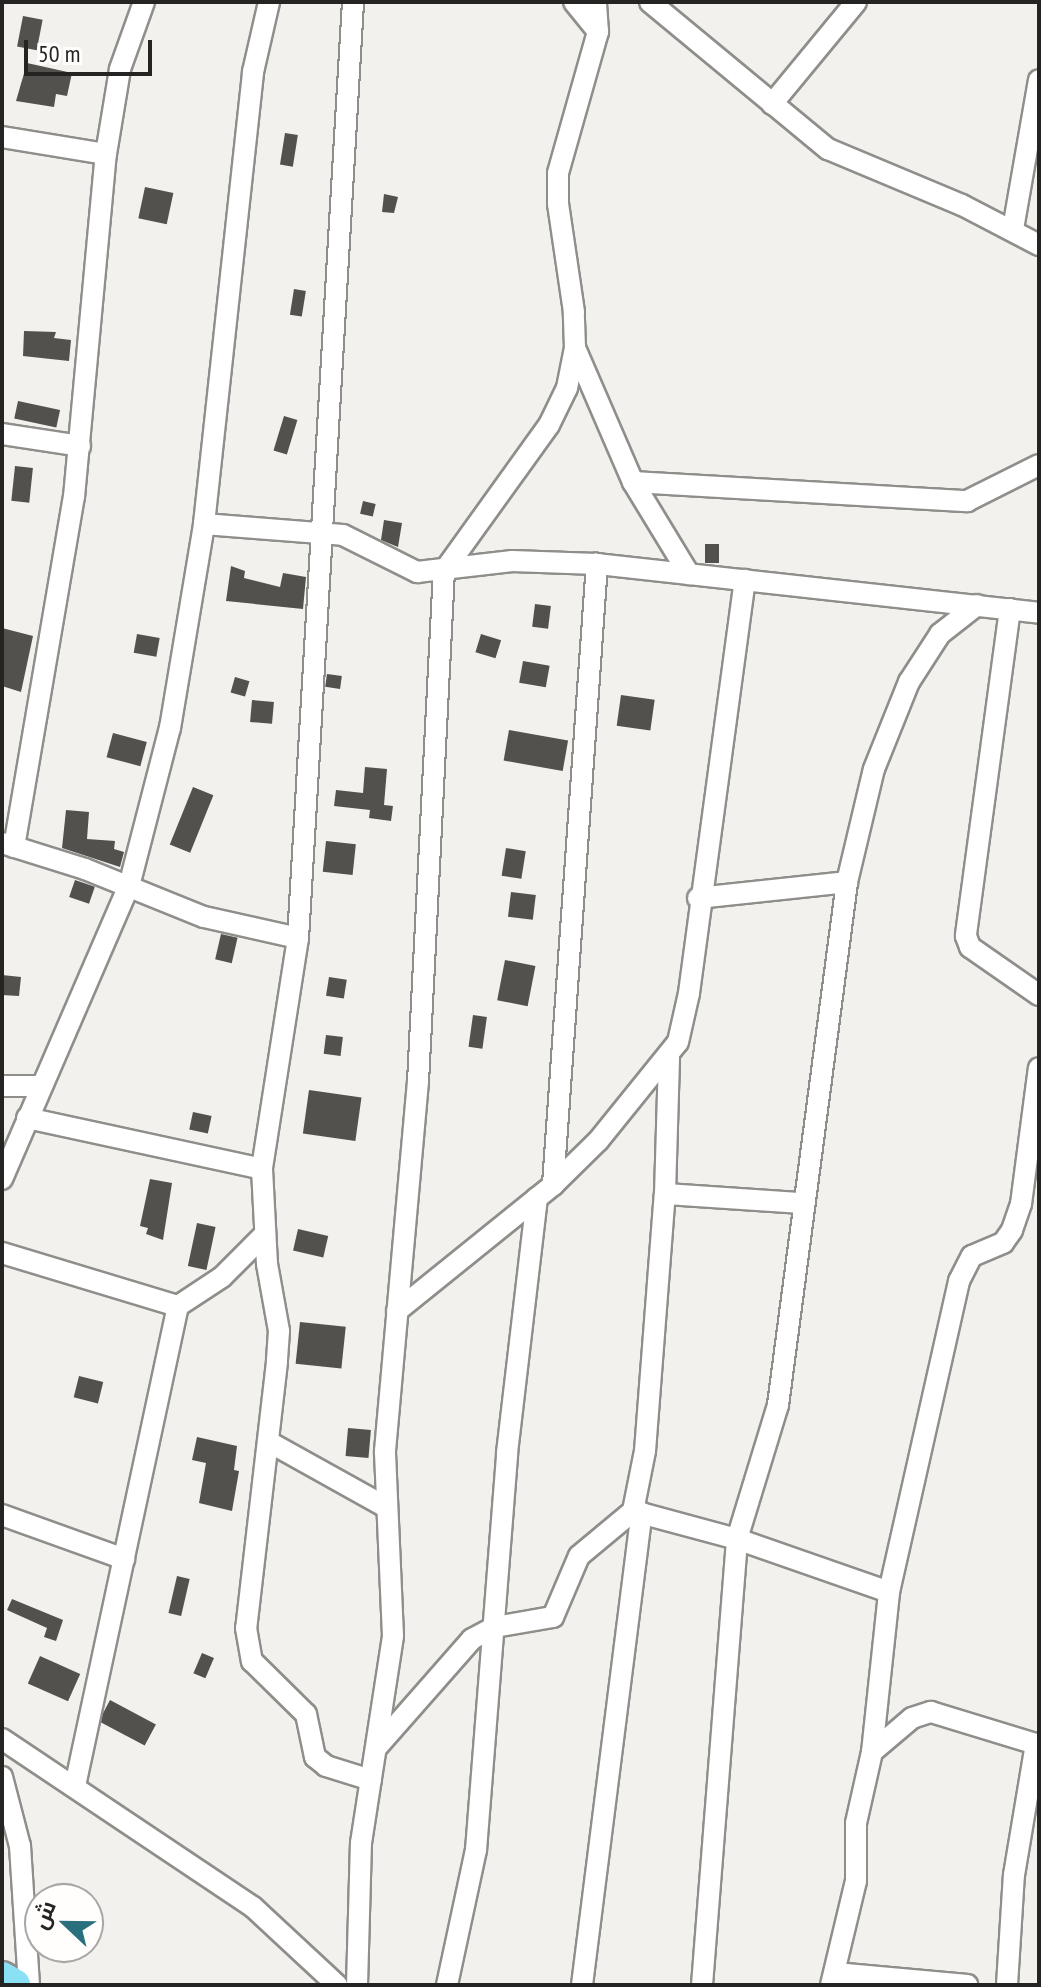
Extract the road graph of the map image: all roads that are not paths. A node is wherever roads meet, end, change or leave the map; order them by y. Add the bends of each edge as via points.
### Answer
1 (144, 2) edge
2 (269, 2) edge
3 (353, 2) edge
4 (574, 2) edge
5 (596, 2) edge
6 (650, 2) edge
7 (856, 2) edge
8 (598, 32) junction
9 (1039, 80) edge
10 (772, 104) junction
11 (2, 137) edge
12 (106, 154) junction
13 (1013, 229) junction
14 (1039, 245) edge
15 (575, 348) junction
16 (2, 434) edge
17 (80, 446) junction
18 (1039, 465) edge
19 (633, 482) junction
20 (204, 524) junction
21 (321, 531) junction
22 (597, 564) junction
23 (444, 571) junction
24 (689, 574) junction
25 (745, 580) junction
26 (977, 605) junction
27 (1010, 609) junction
28 (1039, 613) edge
29 (8, 845) edge
30 (847, 882) junction
31 (129, 886) junction
32 (698, 898) junction
33 (298, 938) junction
34 (1039, 995) edge
35 (669, 1058) junction
36 (1039, 1068) edge
37 (2, 1086) edge
38 (40, 1086) junction
39 (27, 1118) junction
40 (262, 1169) junction
41 (2, 1179) edge
42 (545, 1192) junction
43 (665, 1194) junction
44 (800, 1203) junction
45 (265, 1234) junction
46 (2, 1253) edge
47 (178, 1306) junction
48 (397, 1311) junction
49 (269, 1442) junction
50 (386, 1507) junction
51 (638, 1512) junction
52 (2, 1515) edge
53 (737, 1539) junction
54 (124, 1559) junction
55 (889, 1592) junction
56 (495, 1627) junction
57 (2, 1739) edge
58 (1038, 1745) edge
59 (376, 1748) junction
60 (872, 1752) junction
61 (2, 1777) edge
62 (371, 1780) junction
63 (75, 1786) junction
64 (2, 1978) edge
65 (833, 1979) edge
66 (14, 1985) edge
67 (29, 1985) edge
68 (337, 1985) edge
69 (357, 1985) edge
70 (447, 1985) edge
71 (582, 1985) edge
72 (702, 1985) edge
73 (967, 1985) edge
74 (1007, 1985) edge

1 - 12 street via 120,69
2 - 20 street via 253,72
3 - 21 street
4 - 8 street
5 - 8 street
6 - 10 street
7 - 10 street
8 - 15 street via 558,173
9 - 13 street
10 - 13 street via 850,161
11 - 12 street
12 - 17 street
13 - 14 street
15 - 19 street
15 - 23 street via 567,388 549,425
16 - 17 street
17 - 29 street via 63,577
18 - 19 street via 967,501
19 - 24 street
20 - 21 street
20 - 31 street via 177,693
21 - 23 street via 343,535 417,572
21 - 33 street
22 - 23 street via 512,561
22 - 24 street
22 - 42 street
23 - 48 street via 418,1082
24 - 25 street
25 - 26 street
25 - 32 street
26 - 27 street
26 - 30 street via 940,634 909,682 874,769
27 - 28 street
27 - 34 street via 966,936 970,947
29 - 31 street
30 - 32 street
30 - 44 street
31 - 33 street via 204,917
31 - 38 street
32 - 35 street via 685,1022
33 - 40 street
35 - 42 street
35 - 43 street
36 - 55 street via 1021,1204 1003,1243 972,1256 959,1281
37 - 38 street
38 - 39 street
39 - 40 street
39 - 41 street
40 - 45 street
42 - 48 street
42 - 56 street via 507,1453
43 - 44 street
43 - 51 street
44 - 53 street via 778,1405
45 - 47 street via 222,1277
45 - 49 street via 279,1331
46 - 47 street
47 - 54 street
48 - 50 street via 385,1451
49 - 50 street
49 - 62 street via 246,1645 252,1661 306,1714 315,1757
50 - 59 street via 393,1636
51 - 53 street
51 - 56 street via 579,1556 553,1617 542,1623
51 - 71 street
52 - 54 street
53 - 55 street
53 - 72 street
54 - 63 street
55 - 60 street
56 - 59 street via 472,1639
56 - 70 street via 476,1850
57 - 63 street
58 - 60 street via 931,1712 912,1718
58 - 74 street via 1014,1875
59 - 62 street
60 - 65 street via 856,1823 856,1881
61 - 67 street via 20,1846
62 - 69 street via 361,1843
63 - 68 street via 253,1907
64 - 66 highway
65 - 73 street

